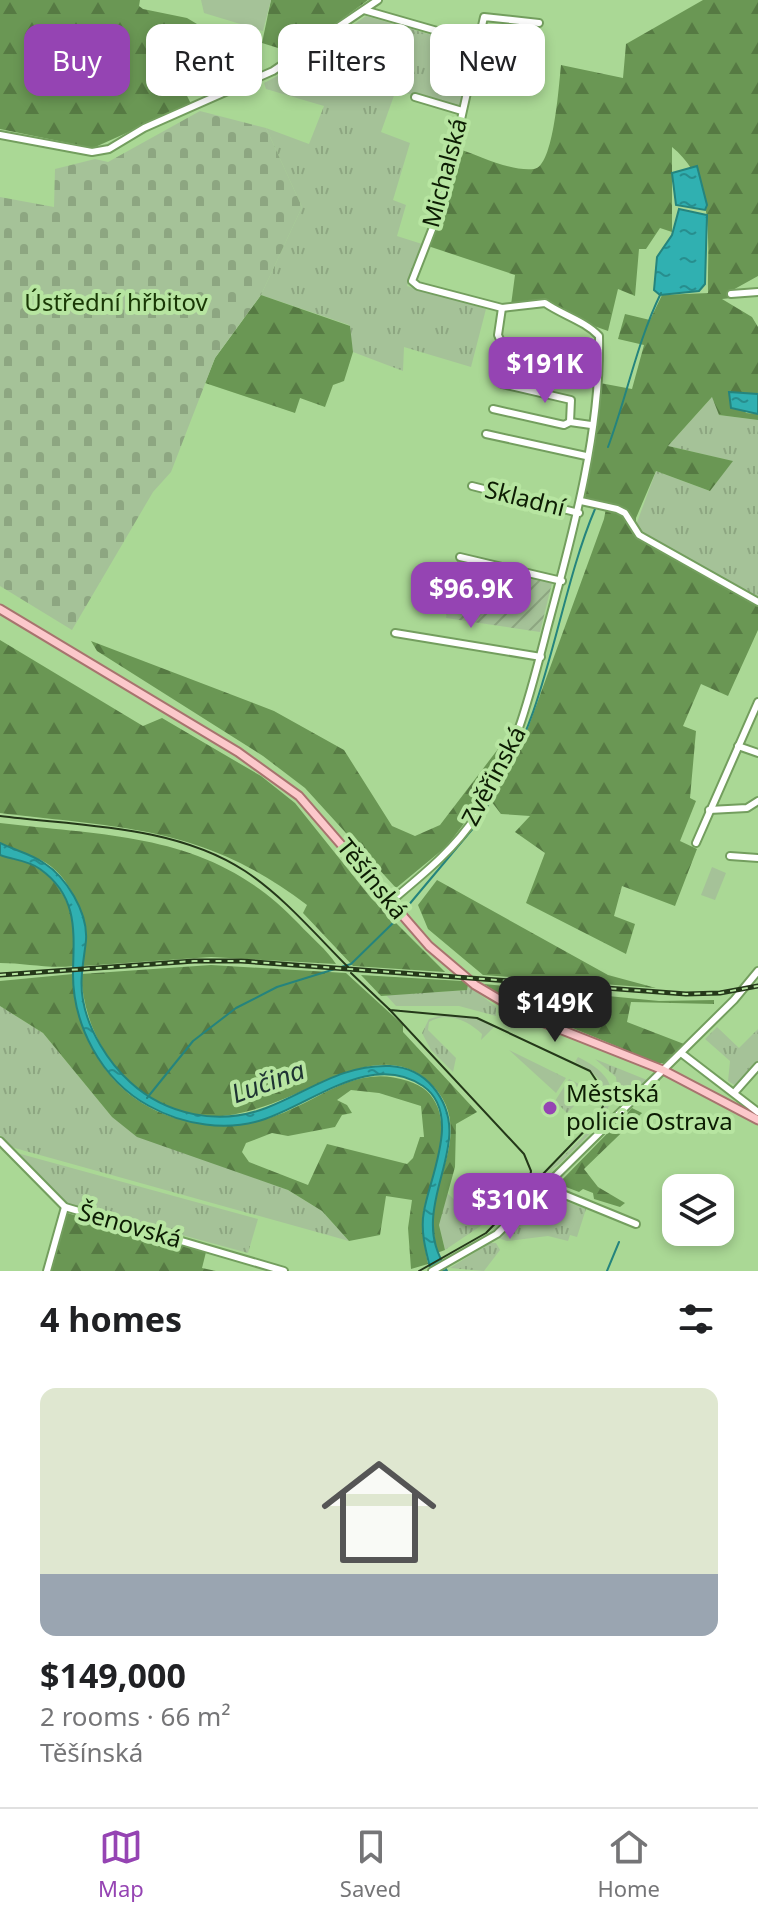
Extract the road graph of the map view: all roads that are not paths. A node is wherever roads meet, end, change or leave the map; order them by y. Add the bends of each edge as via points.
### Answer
1 (378, 0) edge
2 (364, 10) junction
3 (539, 23) dead end
4 (483, 24) edge
5 (430, 29) edge
6 (466, 96) edge
7 (415, 97) dead end
8 (462, 111) junction
9 (0, 135) edge
10 (758, 292) edge
11 (731, 294) dead end
12 (502, 308) junction
13 (493, 409) dead end
14 (570, 422) junction
15 (591, 425) junction
16 (486, 434) dead end
17 (586, 456) junction
18 (472, 486) dead end
19 (581, 501) junction
20 (579, 513) junction
21 (460, 557) dead end
22 (562, 581) junction
23 (758, 602) edge
24 (0, 609) edge
25 (395, 633) dead end
26 (541, 657) junction
27 (758, 702) edge
28 (738, 746) junction
29 (758, 753) edge
30 (758, 801) edge
31 (709, 810) junction
32 (696, 843) dead end
33 (730, 856) dead end
34 (758, 858) edge
35 (390, 902) junction
36 (758, 971) edge
37 (681, 1053) junction
38 (758, 1066) edge
39 (663, 1070) junction
40 (734, 1093) junction
41 (758, 1112) edge
42 (758, 1120) edge
43 (0, 1141) edge
44 (543, 1186) junction
45 (65, 1207) junction
46 (636, 1224) dead end
47 (47, 1271) edge
48 (284, 1271) edge
49 (432, 1271) edge

1 - 2 street
2 - 5 street
2 - 9 street via 273,71 109,149 92,152
3 - 4 street, Michalská via 484,17
6 - 8 street, Michalská
7 - 8 street
8 - 12 street, Michalská via 442,204 412,281
10 - 11 street
12 - 14 street via 498,335 507,355 502,384 571,400
12 - 15 street, Zvěřinská via 545,303 599,336
13 - 14 street
14 - 15 street
15 - 17 street, Zvěřinská
16 - 17 street
17 - 19 street, Zvěřinská
18 - 20 street, Skladní
19 - 20 street, Zvěřinská
19 - 23 street via 625,513 639,535
20 - 22 street, Zvěřinská
21 - 22 street
22 - 26 street, Zvěřinská
24 - 35 main road, Těšínská via 238,752 299,796
25 - 26 street
26 - 35 street, Zvěřinská via 516,743 477,815 448,851
27 - 28 street
28 - 29 street
28 - 31 street
30 - 31 street via 747,808
31 - 32 street
33 - 34 street
35 - 39 main road, Těšínská via 450,966 503,1002
36 - 37 street
37 - 39 street
37 - 40 street
38 - 40 street
39 - 42 main road, Těšínská
39 - 44 street
40 - 41 street
43 - 45 street, Šenovská
44 - 46 street
44 - 49 street via 491,1238
45 - 47 street
45 - 48 street, Šenovská

